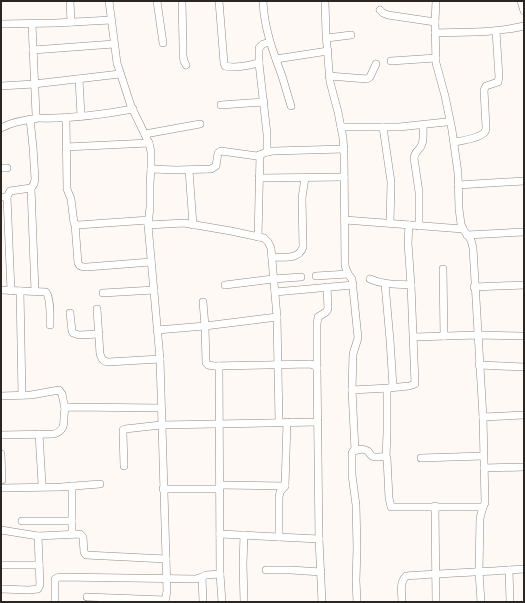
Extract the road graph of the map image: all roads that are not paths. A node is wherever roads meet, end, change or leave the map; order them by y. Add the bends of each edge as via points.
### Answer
1 (70, 1) edge
2 (109, 1) edge
3 (157, 1) edge
4 (182, 1) edge
5 (219, 1) edge
6 (263, 1) edge
7 (325, 1) edge
8 (436, 1) edge
9 (521, 1) edge
10 (380, 10) dead end
11 (524, 11) edge
12 (111, 20) junction
13 (71, 22) junction
14 (435, 22) junction
15 (1, 24) edge
16 (32, 24) junction
17 (524, 26) edge
18 (496, 31) junction
19 (435, 33) junction
20 (351, 35) dead end
21 (327, 38) junction
22 (270, 42) junction
23 (163, 43) dead end
24 (114, 44) junction
25 (33, 50) junction
26 (328, 51) junction
27 (436, 58) junction
28 (276, 59) junction
29 (391, 61) dead end
30 (259, 63) junction
31 (376, 64) dead end
32 (186, 65) dead end
33 (120, 74) junction
34 (329, 76) junction
35 (79, 79) junction
36 (34, 84) junction
37 (1, 86) edge
38 (264, 102) junction
39 (221, 105) dead end
40 (291, 106) dead end
41 (132, 109) junction
42 (81, 116) junction
43 (66, 118) junction
44 (34, 119) junction
45 (446, 122) dead end
46 (200, 124) dead end
47 (423, 125) junction
48 (383, 126) junction
49 (341, 127) junction
50 (1, 128) edge
51 (145, 134) junction
52 (454, 142) junction
53 (149, 143) junction
54 (66, 147) junction
55 (344, 149) junction
56 (267, 152) junction
57 (260, 155) junction
58 (151, 169) junction
59 (189, 170) junction
60 (344, 177) junction
61 (259, 178) junction
62 (305, 178) junction
63 (524, 181) edge
64 (458, 185) junction
65 (31, 188) junction
66 (4, 197) edge
67 (345, 220) junction
68 (148, 223) junction
69 (390, 223) junction
70 (75, 224) junction
71 (193, 225) junction
72 (409, 225) junction
73 (419, 226) junction
74 (465, 232) junction
75 (524, 232) edge
76 (258, 237) junction
77 (272, 257) junction
78 (151, 262) junction
79 (443, 268) dead end
80 (348, 274) junction
81 (316, 276) dead end
82 (301, 277) dead end
83 (274, 279) junction
84 (370, 279) dead end
85 (385, 284) junction
86 (225, 285) dead end
87 (353, 285) junction
88 (411, 285) junction
89 (524, 285) edge
90 (327, 287) junction
91 (474, 287) junction
92 (1, 290) edge
93 (11, 290) junction
94 (154, 290) junction
95 (20, 291) junction
96 (35, 291) junction
97 (275, 292) junction
98 (103, 293) dead end
99 (203, 302) dead end
100 (97, 308) dead end
101 (70, 313) dead end
102 (277, 317) junction
103 (50, 325) dead end
104 (205, 326) junction
105 (157, 330) junction
106 (99, 334) junction
107 (478, 334) junction
108 (444, 336) junction
109 (524, 336) edge
110 (414, 337) junction
111 (160, 359) junction
112 (278, 364) junction
113 (479, 365) junction
114 (219, 366) junction
115 (524, 367) edge
116 (317, 368) junction
117 (391, 388) junction
118 (352, 390) junction
119 (22, 395) junction
120 (1, 396) edge
121 (161, 408) junction
122 (65, 410) junction
123 (524, 415) edge
124 (483, 417) junction
125 (279, 422) junction
126 (287, 422) junction
127 (318, 422) junction
128 (219, 424) junction
129 (161, 425) junction
130 (39, 434) junction
131 (1, 435) edge
132 (355, 450) junction
133 (1, 454) edge
134 (483, 456) junction
135 (386, 457) junction
136 (421, 458) dead end
137 (124, 466) dead end
138 (524, 467) edge
139 (484, 468) junction
140 (2, 480) dead end
141 (42, 484) dead end
142 (100, 484) dead end
143 (72, 486) junction
144 (285, 486) junction
145 (220, 487) junction
146 (1, 488) edge
147 (163, 489) junction
148 (435, 506) junction
149 (483, 507) junction
150 (22, 521) dead end
151 (72, 521) junction
152 (1, 530) edge
153 (72, 534) junction
154 (220, 534) junction
155 (244, 535) junction
156 (38, 536) junction
157 (279, 537) junction
158 (319, 539) junction
159 (166, 558) junction
160 (1, 565) edge
161 (39, 565) junction
162 (266, 570) dead end
163 (509, 570) junction
164 (524, 570) edge
165 (321, 572) junction
166 (479, 572) junction
167 (220, 574) junction
168 (436, 574) junction
169 (202, 578) junction
170 (166, 579) junction
171 (1, 589) edge
172 (87, 597) dead end
173 (165, 601) edge
174 (56, 602) edge
175 (203, 602) edge
176 (222, 602) edge
177 (244, 602) edge
178 (322, 602) edge
179 (357, 602) edge
180 (402, 602) edge
181 (436, 602) edge
182 (481, 602) edge
183 (510, 602) edge

1 - 13 street
2 - 12 street
3 - 23 street
4 - 32 street via 182,56
5 - 30 street via 224,63 230,68
6 - 22 street
7 - 21 street
8 - 14 street
9 - 11 street
10 - 14 street via 388,15
12 - 13 street
12 - 24 street
13 - 16 street
14 - 19 street
15 - 16 street
16 - 25 street
17 - 18 street
18 - 19 street
18 - 52 street via 499,77 498,82 486,86 484,90 486,132 477,137
19 - 27 street
20 - 21 street
21 - 26 street
22 - 28 street
22 - 30 street via 259,48
24 - 25 street
24 - 33 street
25 - 36 street
26 - 28 street
26 - 34 street
27 - 29 street
27 - 52 street
28 - 40 street
30 - 38 street
31 - 34 street via 367,79
33 - 35 street
33 - 41 street
34 - 49 street
35 - 36 street
35 - 42 street
36 - 37 street
36 - 44 street
38 - 39 street
38 - 56 street
41 - 42 street
41 - 51 street
42 - 43 street
43 - 44 street
43 - 54 street
44 - 50 street via 16,121
44 - 65 street via 35,179
45 - 47 street
46 - 51 street
47 - 48 street
47 - 73 street via 422,146 414,158 419,192
48 - 49 street
48 - 69 street via 391,182
49 - 55 street
51 - 53 street
52 - 64 street
53 - 54 street
53 - 58 street
54 - 70 street via 67,189
55 - 56 street
55 - 60 street
56 - 57 street
57 - 59 street via 250,156 221,151 218,153 214,168
57 - 61 street
58 - 59 street
58 - 68 street
59 - 71 street
60 - 62 street
60 - 67 street
61 - 62 street
61 - 76 street
62 - 77 street via 302,198 302,252 294,256
63 - 64 street
64 - 74 street via 460,224
65 - 66 street via 10,191
65 - 96 street
66 - 93 street
67 - 69 street
67 - 80 street via 345,266
68 - 70 street
68 - 71 street
68 - 78 street
69 - 72 street
70 - 78 street via 80,266
71 - 76 street
72 - 73 street
72 - 88 street
73 - 74 street
74 - 75 street
74 - 91 street via 473,248
76 - 77 street via 268,242
77 - 83 street
78 - 94 street
79 - 108 street
80 - 81 street
80 - 87 street
82 - 83 street
83 - 86 street
83 - 97 street
84 - 85 street
85 - 88 street
85 - 117 street
87 - 90 street
87 - 118 street via 358,338 354,354
88 - 110 street
89 - 91 street
90 - 97 street
90 - 116 street via 328,309 318,317 317,324
91 - 107 street
92 - 93 street
93 - 95 street
94 - 98 street
94 - 105 street
95 - 96 street
95 - 119 street
96 - 103 street via 48,294
97 - 102 street
99 - 104 street
100 - 106 street
101 - 106 street via 73,333
102 - 104 street
102 - 112 street
104 - 105 street
104 - 114 street via 206,363
105 - 111 street
106 - 111 street via 100,354 104,362
107 - 108 street
107 - 109 street
107 - 113 street
108 - 110 street
110 - 117 street via 415,384
111 - 121 street
112 - 114 street
112 - 116 street via 310,364
112 - 125 street
113 - 115 street
113 - 124 street
114 - 128 street
116 - 127 street
117 - 118 street
117 - 135 street via 387,390
118 - 132 street
119 - 120 street
119 - 122 street via 59,390
121 - 122 street via 68,407
121 - 129 street
122 - 130 street via 64,424 60,432
123 - 124 street
124 - 134 street
125 - 126 street
125 - 128 street
126 - 127 street
126 - 144 street
127 - 158 street
128 - 129 street
128 - 145 street
129 - 137 street via 123,430
129 - 147 street
130 - 131 street
130 - 141 street
132 - 135 street via 366,450 373,457
132 - 179 street via 352,453 352,475 356,505
133 - 140 street
134 - 136 street
134 - 139 street
135 - 148 street via 391,506
138 - 139 street
139 - 149 street
142 - 143 street
143 - 146 street
143 - 151 street
144 - 145 street
144 - 157 street via 279,497
145 - 147 street
145 - 154 street
147 - 159 street
148 - 149 street
148 - 168 street
149 - 166 street via 480,518
150 - 151 street
151 - 153 street
152 - 156 street
153 - 156 street
153 - 159 street via 80,534 83,537 86,555
154 - 155 street
154 - 167 street
155 - 157 street
155 - 177 street
156 - 161 street
157 - 158 street
158 - 165 street
159 - 170 street
160 - 161 street
161 - 171 street via 38,589
162 - 165 street
163 - 164 street
163 - 166 street
163 - 183 street
165 - 178 street
166 - 168 street
166 - 182 street
167 - 169 street via 206,575
167 - 176 street
168 - 180 street via 406,576 401,584
168 - 181 street
169 - 170 street
169 - 175 street
170 - 173 street
170 - 174 street via 59,577 55,579
172 - 173 street

